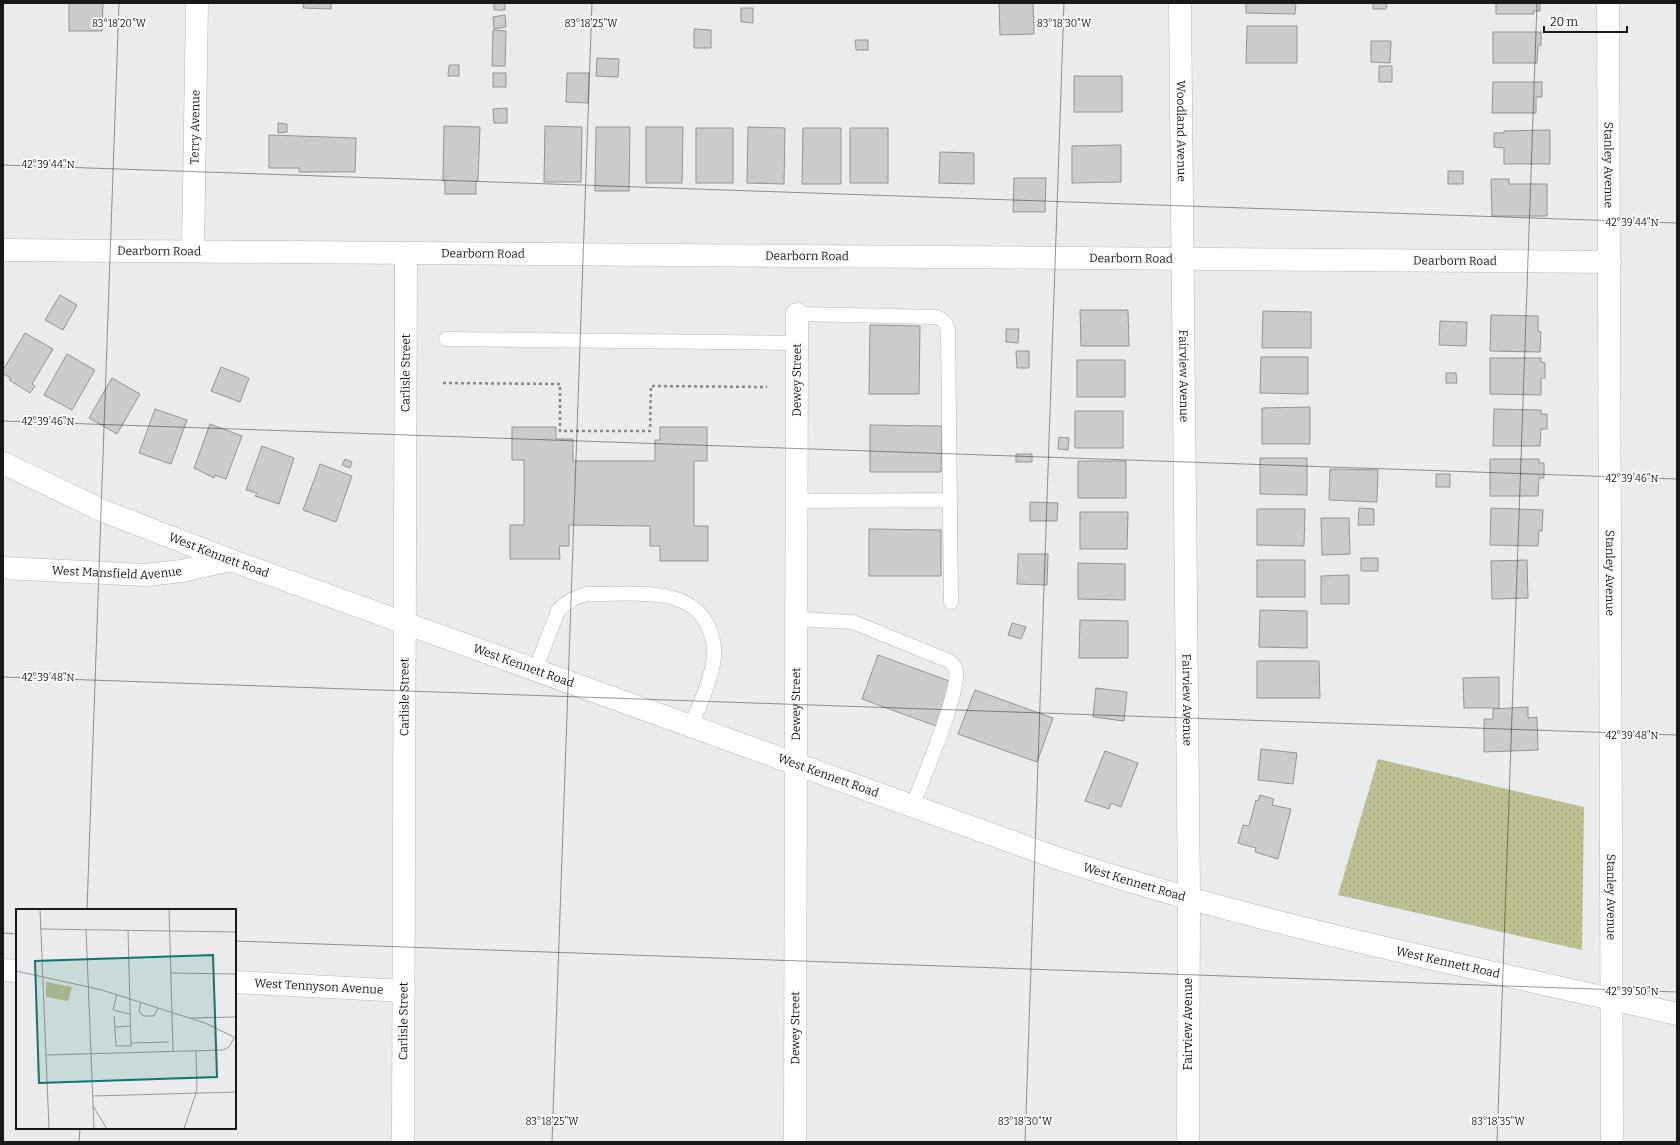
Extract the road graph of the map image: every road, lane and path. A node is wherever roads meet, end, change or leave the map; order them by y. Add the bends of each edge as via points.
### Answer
1 (197, 3) edge
2 (1180, 3) edge
3 (1608, 3) edge
4 (3, 250) edge
5 (193, 251) junction
6 (406, 253) junction
7 (1183, 258) junction
8 (1610, 262) junction
9 (797, 314) joint
10 (446, 340) dead end
11 (797, 343) junction
12 (444, 383) dead end
13 (767, 387) dead end
14 (3, 463) edge
15 (950, 500) junction
16 (796, 501) junction
17 (230, 560) junction
18 (3, 568) edge
19 (951, 602) dead end
20 (796, 619) junction
21 (405, 623) junction
22 (535, 670) junction
23 (691, 727) junction
24 (796, 764) junction
25 (912, 807) junction
26 (1189, 899) junction
27 (3, 970) edge
28 (16, 971) edge
29 (236, 982) edge
30 (404, 991) junction
31 (1612, 999) junction
32 (1677, 1014) edge
33 (403, 1142) edge
34 (795, 1142) edge
35 (1188, 1142) edge
36 (1612, 1142) edge

1 - 5 street, Terry Avenue
2 - 7 street, Woodland Avenue
3 - 8 street, Stanley Avenue
4 - 5 street, Dearborn Road
5 - 6 street, Dearborn Road
6 - 7 street, Dearborn Road
6 - 21 street, Carlisle Street
7 - 8 street, Dearborn Road
7 - 26 street, Fairview Avenue
8 - 31 street, Stanley Avenue
9 - 11 street, Dewey Street
9 - 15 lane via 935,317 947,324
10 - 11 lane
11 - 16 street, Dewey Street
12 - 13 path via 560,384 560,431 650,430 651,386
14 - 17 street, West Kennett Road via 101,510
15 - 16 lane
15 - 19 lane
16 - 20 street, Dewey Street
17 - 18 street, West Mansfield Avenue via 182,571 146,575
17 - 21 street, West Kennett Road
20 - 24 street, Dewey Street
20 - 25 lane via 853,622 950,661 955,666 952,698
21 - 22 street, West Kennett Road
21 - 30 street, Carlisle Street
22 - 23 street, West Kennett Road
22 - 23 lane via 558,611 578,596 664,595 678,598 697,610 705,619 714,646 712,668
23 - 24 street, West Kennett Road
24 - 25 street, West Kennett Road
24 - 34 street, Dewey Street
25 - 26 street, West Kennett Road via 1064,860
26 - 31 street, West Kennett Road via 1269,920
26 - 35 street, Fairview Avenue
27 - 28 street
29 - 30 street, West Tennyson Avenue
30 - 33 street, Carlisle Street
31 - 32 street, West Kennett Road
31 - 36 street, Stanley Avenue

